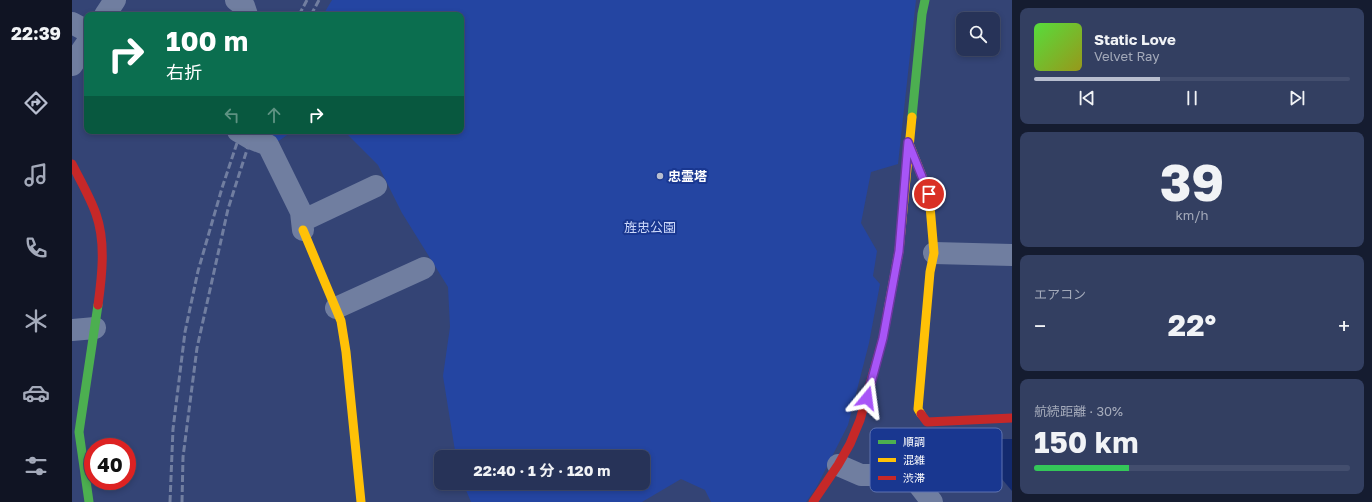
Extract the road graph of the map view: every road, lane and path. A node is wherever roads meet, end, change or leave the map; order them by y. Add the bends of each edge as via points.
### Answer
1 (115, 0) edge
2 (236, 0) edge
3 (925, 0) edge
4 (107, 12) edge
5 (246, 12) edge
6 (72, 23) edge
7 (84, 29) edge
8 (84, 48) edge
9 (72, 66) edge
10 (243, 134) edge
11 (908, 142) junction
12 (72, 164) edge
13 (376, 186) dead end
14 (303, 225) junction
15 (934, 253) junction
16 (1012, 255) edge
17 (424, 268) dead end
18 (336, 308) junction
19 (95, 328) junction
20 (72, 330) edge
21 (1012, 418) edge
22 (76, 432) edge
23 (838, 466) junction
24 (870, 474) edge
25 (924, 492) edge
26 (89, 502) edge
27 (361, 502) edge
28 (814, 502) edge
29 (932, 502) edge

1 - 4 street
2 - 5 street via 244,6
3 - 11 street
6 - 7 street
8 - 9 street
10 - 14 street via 268,145 301,212
11 - 15 street via 929,194
11 - 23 street via 899,251 883,338 860,420
12 - 19 street via 96,214 102,239 101,283
13 - 14 street
14 - 18 street
15 - 16 street
15 - 21 street via 930,272 918,409 927,422
17 - 18 street
18 - 27 street via 346,352
19 - 20 street
19 - 22 street
22 - 26 street
23 - 24 street
23 - 28 street
25 - 29 street

